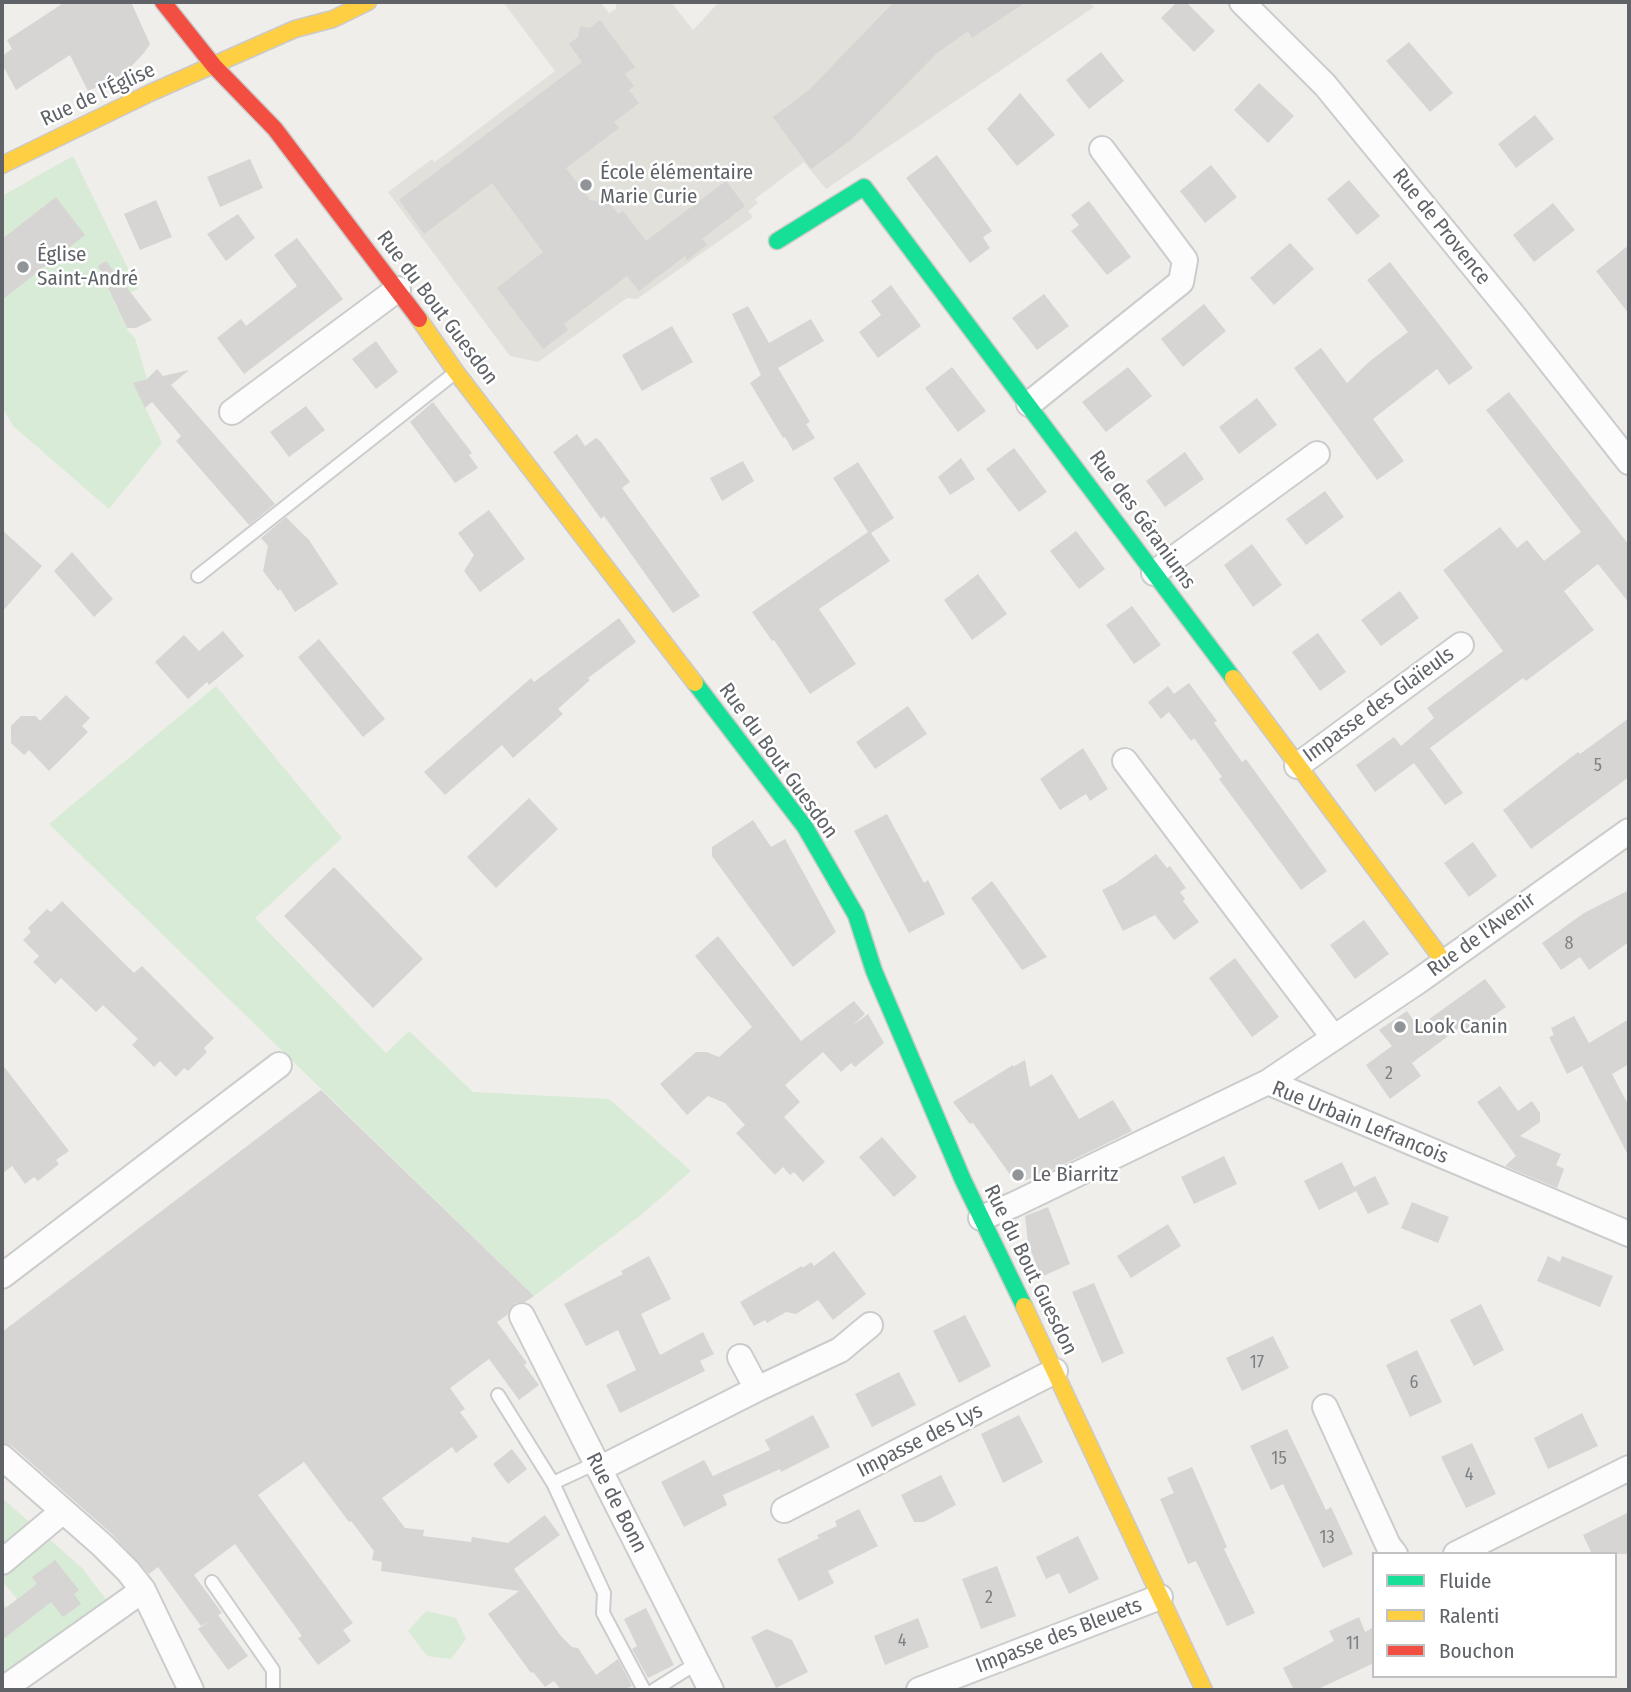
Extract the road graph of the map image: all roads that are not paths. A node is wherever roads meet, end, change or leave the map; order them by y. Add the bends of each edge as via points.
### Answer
1 (163, 2) edge
2 (368, 2) edge
3 (1242, 2) edge
4 (214, 66) junction
5 (1102, 149) dead end
6 (2, 165) edge
7 (777, 241) dead end
8 (398, 289) junction
9 (456, 372) junction
10 (1029, 404) junction
11 (232, 412) dead end
12 (1317, 454) dead end
13 (1629, 462) edge
14 (1154, 573) junction
15 (198, 576) dead end
16 (1461, 645) dead end
17 (1125, 761) dead end
18 (1297, 766) junction
19 (1629, 831) edge
20 (1445, 962) junction
21 (1334, 1038) junction
22 (279, 1065) dead end
23 (1268, 1082) junction
24 (981, 1218) junction
25 (1629, 1234) edge
26 (2, 1276) edge
27 (522, 1316) dead end
28 (870, 1325) dead end
29 (740, 1357) dead end
30 (1055, 1371) junction
31 (757, 1388) junction
32 (498, 1395) dead end
33 (1325, 1407) dead end
34 (2, 1457) edge
35 (598, 1466) junction
36 (1629, 1468) edge
37 (553, 1483) junction
38 (784, 1510) dead end
39 (63, 1511) junction
40 (1393, 1552) edge
41 (1459, 1552) edge
42 (2, 1562) edge
43 (212, 1582) dead end
44 (143, 1590) junction
45 (1160, 1597) junction
46 (697, 1663) junction
47 (2, 1690) edge
48 (191, 1690) edge
49 (273, 1690) edge
50 (644, 1690) edge
51 (653, 1690) edge
52 (711, 1690) edge
53 (919, 1690) edge
54 (1204, 1690) edge

1 - 4 street, Rue du Bout Guesdon
2 - 4 street, Rue de l'Église
3 - 13 street, Rue de Provence via 1325,85
4 - 6 street, Rue de l'Église
4 - 8 street, Rue du Bout Guesdon via 275,129
5 - 10 street via 1185,260 1181,282
7 - 10 street, Rue des Géraniums via 864,187
8 - 9 street, Rue du Bout Guesdon
8 - 11 street
9 - 15 lane
9 - 24 street, Rue du Bout Guesdon via 805,827 856,915 874,971
10 - 14 street, Rue des Géraniums
12 - 14 street
14 - 18 street, Rue des Géraniums
16 - 18 street, Impasse des Glaïeuls
17 - 21 street
18 - 20 street, Rue des Géraniums
19 - 20 street, Rue de l'Avenir
20 - 21 street, Rue de l'Avenir
21 - 23 street, Rue de l'Avenir
22 - 26 street
23 - 24 street, Rue Urbain Lefrancois
23 - 25 street, Rue Urbain Lefrancois
24 - 30 street, Rue du Bout Guesdon
27 - 35 street, Rue de Bonn
28 - 31 street via 839,1350
29 - 31 street
30 - 38 street, Impasse des Lys
30 - 45 street, Rue du Bout Guesdon
31 - 35 street
32 - 37 lane
33 - 40 street
34 - 39 street
35 - 37 lane
35 - 46 street, Rue de Bonn
36 - 41 street
37 - 50 lane via 604,1592 603,1613
39 - 42 street
39 - 44 street
43 - 49 lane via 273,1670
44 - 47 street
44 - 48 street
45 - 53 street, Impasse des Bleuets
45 - 54 street, Rue du Bout Guesdon
46 - 51 lane
46 - 52 street, Rue de Bonn

